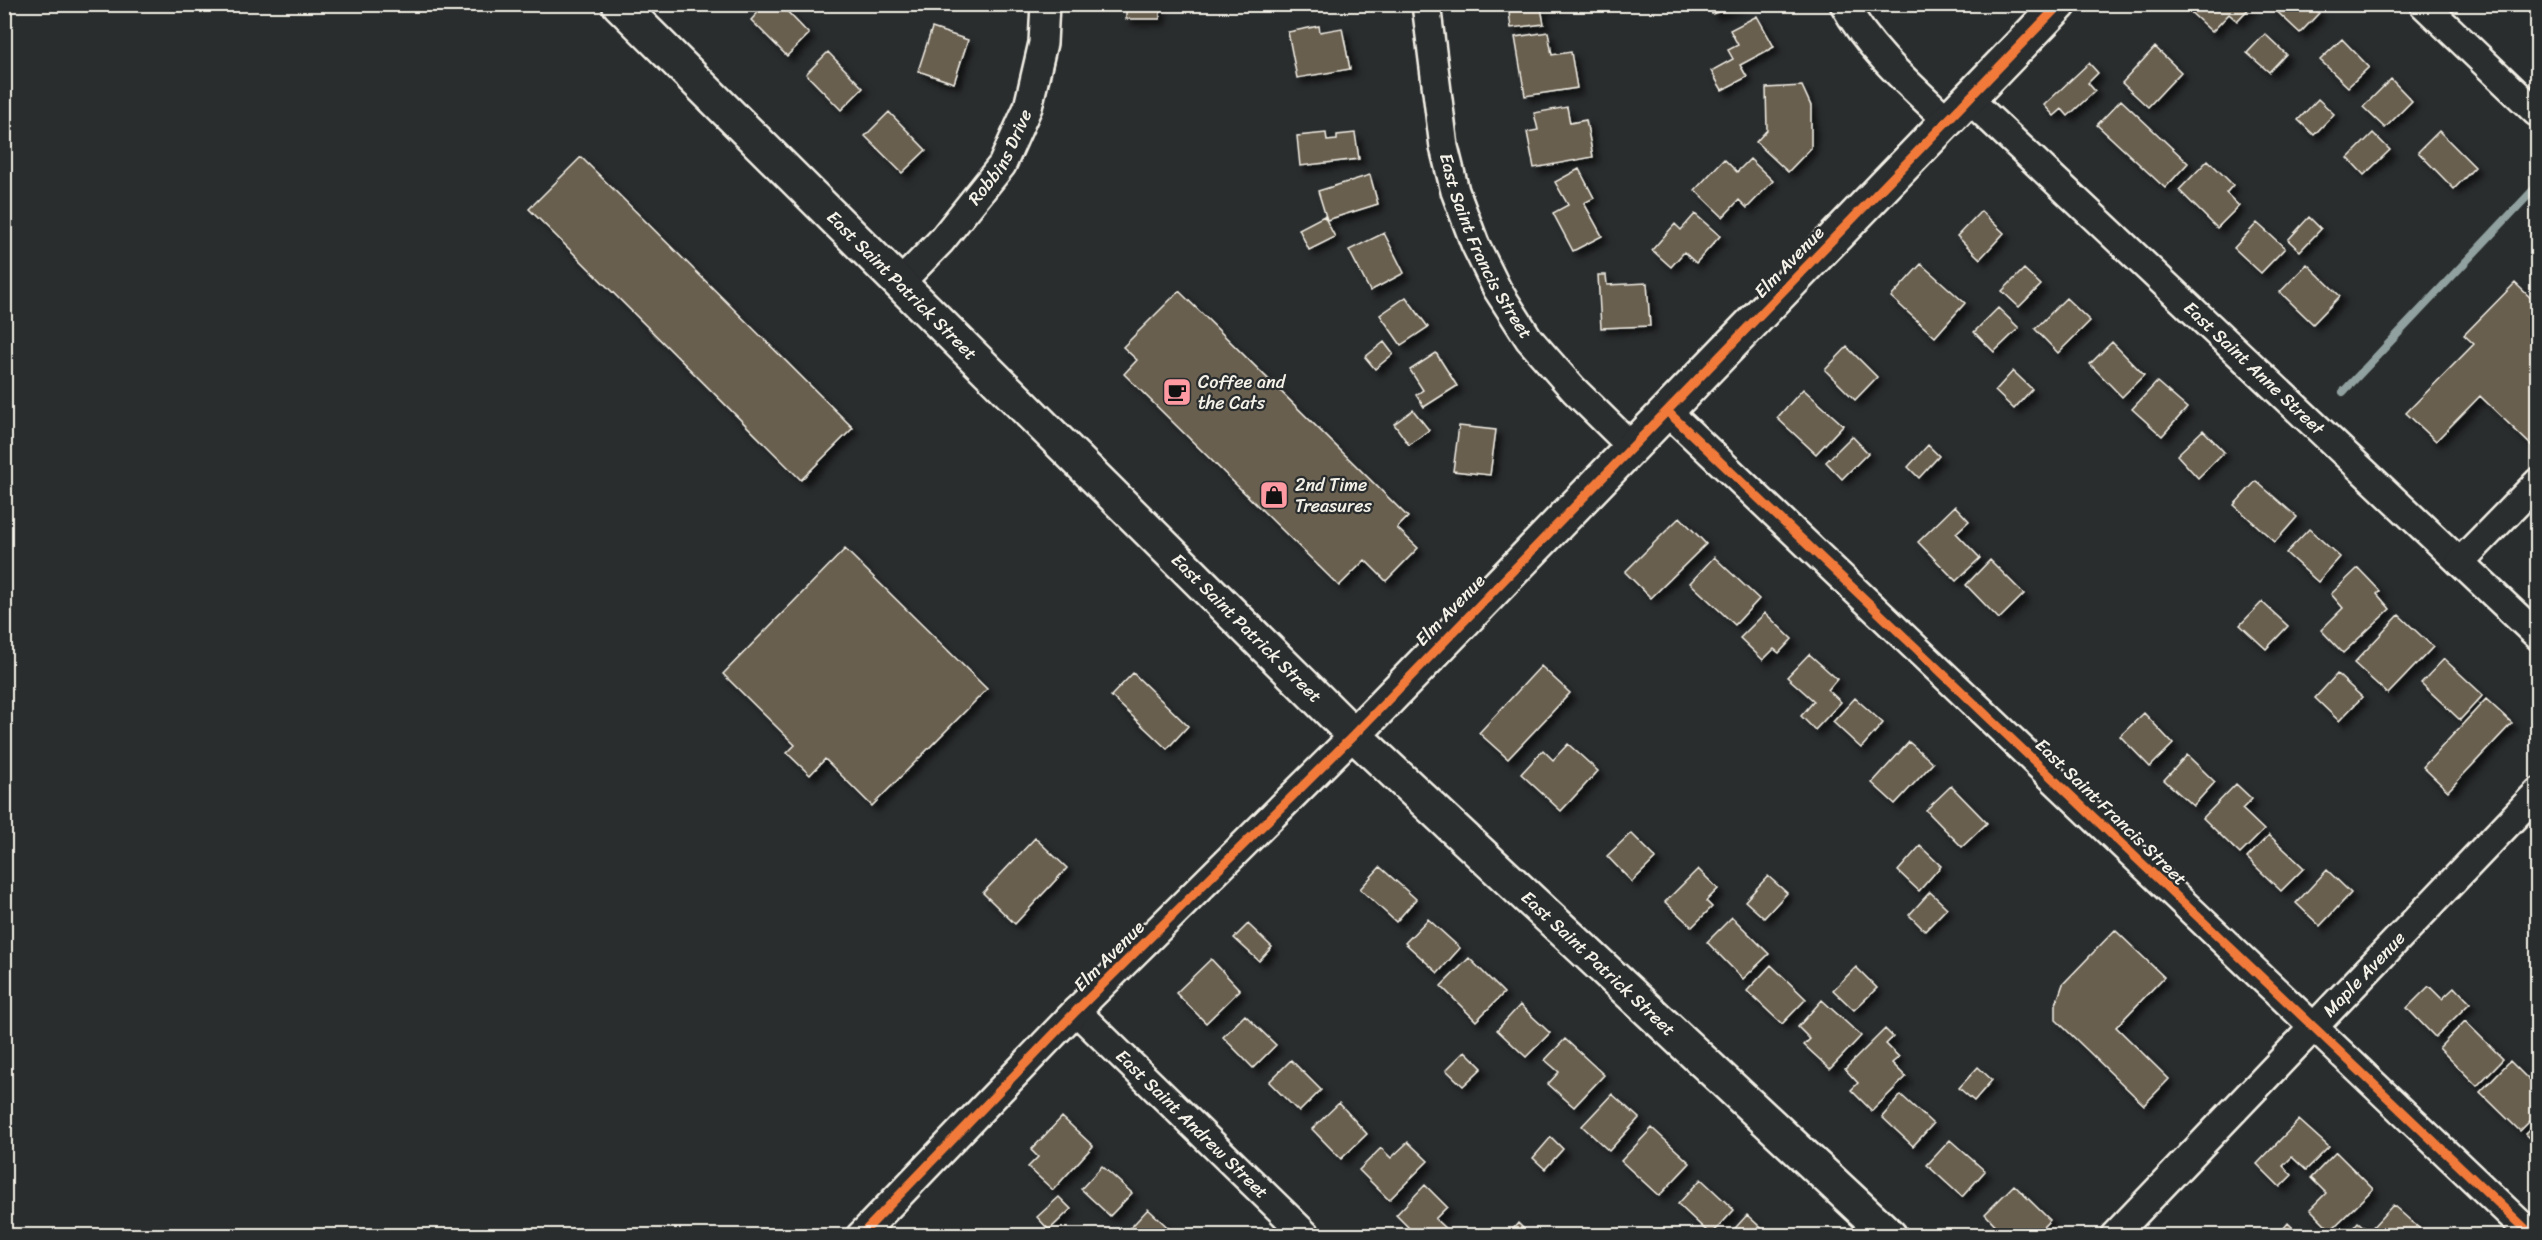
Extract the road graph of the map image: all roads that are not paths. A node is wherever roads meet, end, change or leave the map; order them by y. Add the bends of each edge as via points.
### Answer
1 (620, 4) edge
2 (1045, 4) edge
3 (1426, 4) edge
4 (1844, 4) edge
5 (2060, 4) edge
6 (2423, 4) edge
7 (1959, 110) junction
8 (2536, 112) edge
9 (900, 283) junction
10 (1667, 411) junction
11 (1631, 446) junction
12 (2538, 482) edge
13 (2460, 562) junction
14 (2538, 636) edge
15 (1354, 735) junction
16 (2538, 792) edge
17 (1076, 1011) junction
18 (2315, 1027) junction
19 (861, 1236) edge
20 (1307, 1236) edge
21 (1890, 1236) edge
22 (2114, 1236) edge
23 (2533, 1236) edge

1 - 9 main road, East Saint Patrick Street
2 - 9 street, Robbins Drive via 1043,43 1028,107 1002,165
3 - 11 street, East Saint Francis Street via 1443,147 1475,244 1529,339
4 - 7 street, East Saint Anne Street via 1857,28 1894,69
5 - 7 main road, Elm Avenue
6 - 8 street
7 - 10 main road, Elm Avenue
7 - 13 street, East Saint Anne Street
9 - 15 main road, East Saint Patrick Street
10 - 11 main road, Elm Avenue
10 - 18 street, East Saint Francis Street
11 - 15 main road, Elm Avenue
12 - 13 street
13 - 14 street, East Saint Anne Street
15 - 17 street, Elm Avenue
15 - 21 main road, East Saint Patrick Street
16 - 18 street, Maple Avenue
17 - 19 street, Elm Avenue
17 - 20 street, East Saint Andrew Street
18 - 22 street, Maple Avenue
18 - 23 street, East Saint Francis Street

